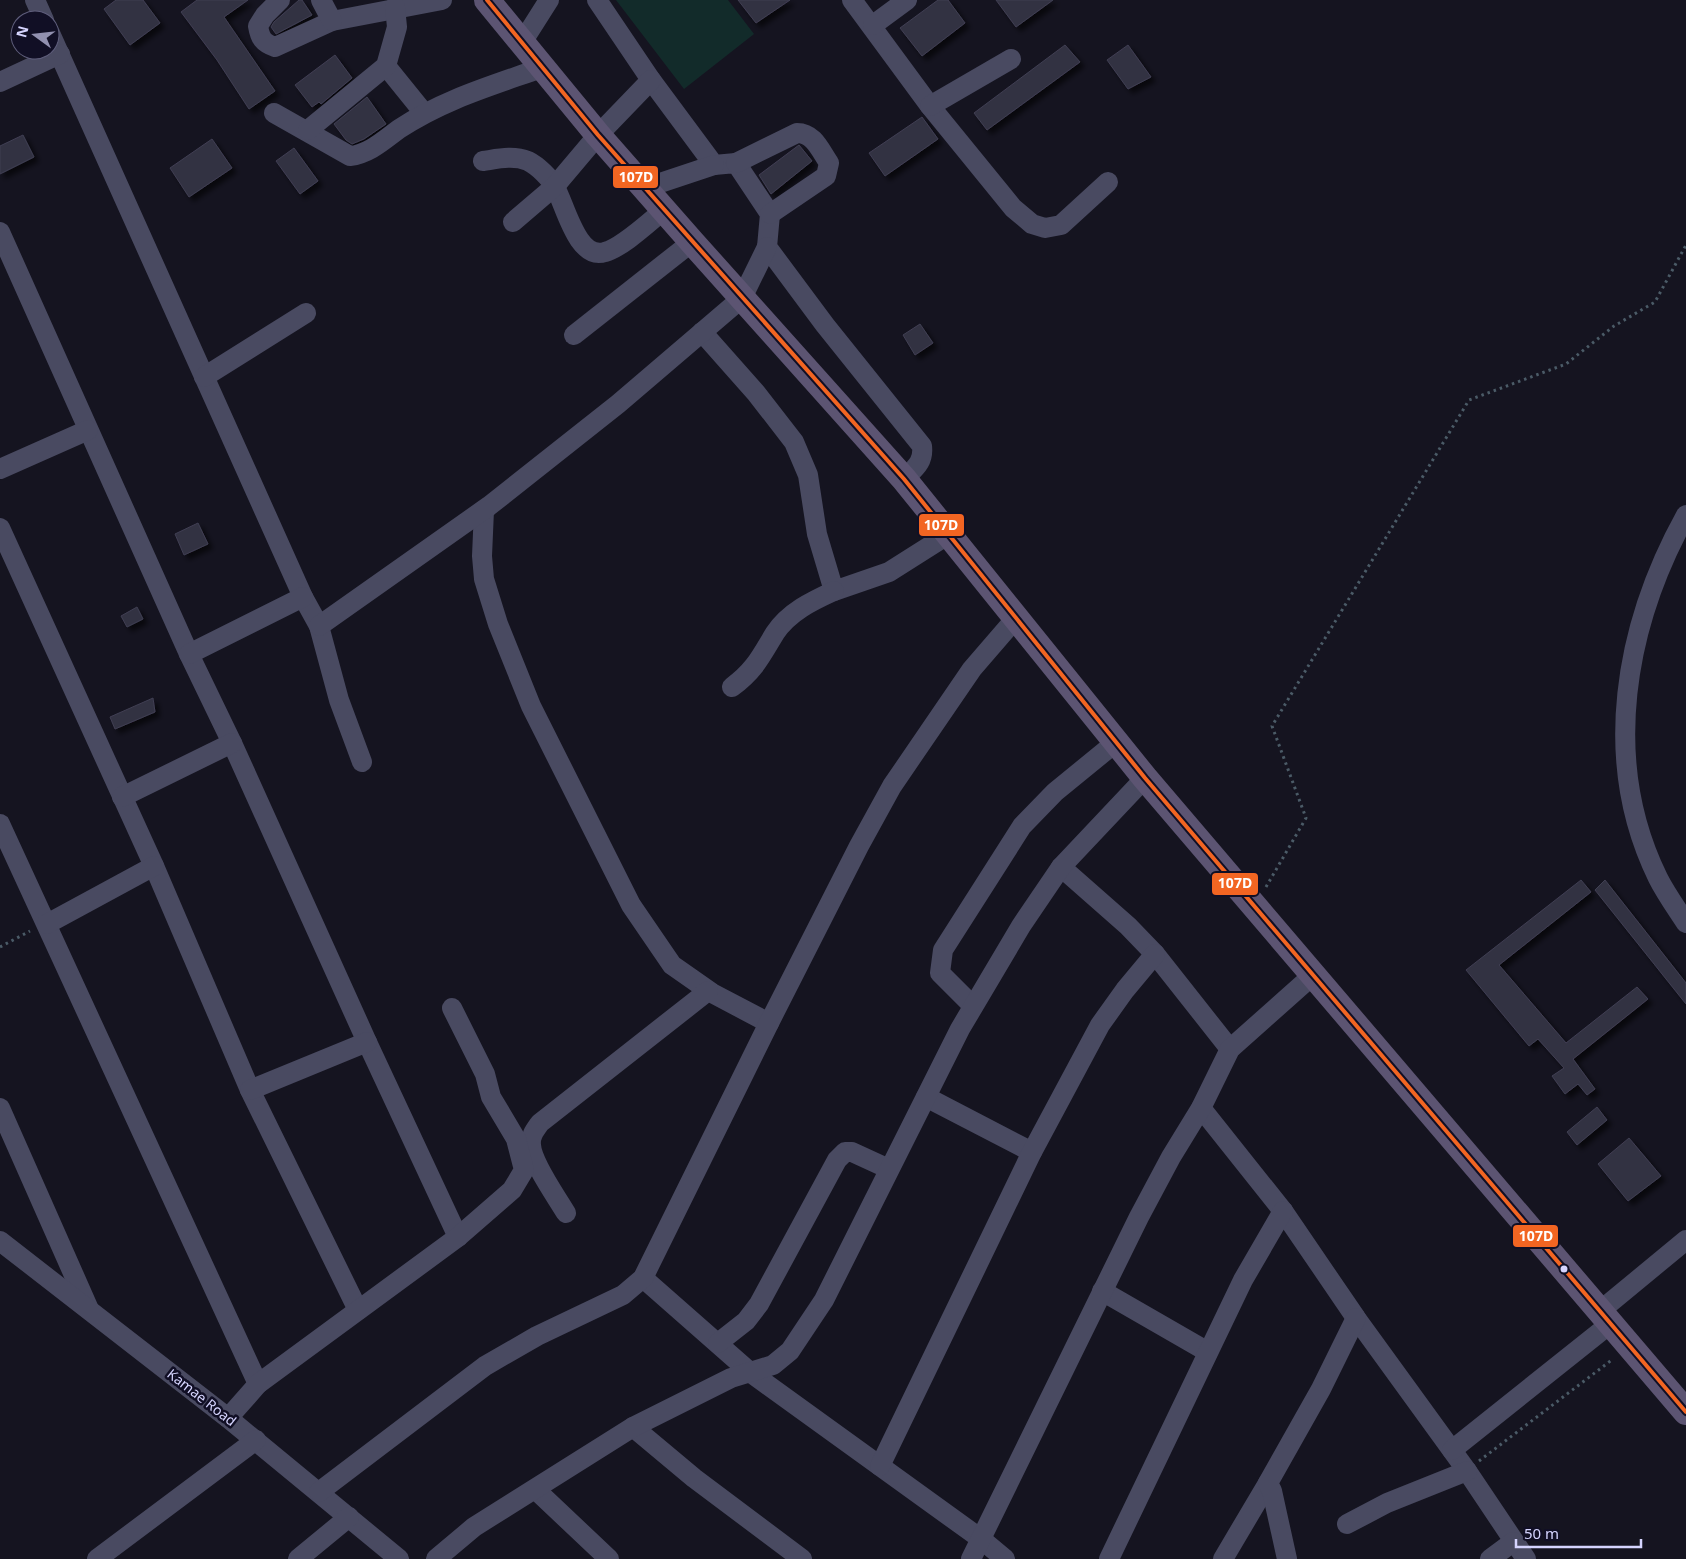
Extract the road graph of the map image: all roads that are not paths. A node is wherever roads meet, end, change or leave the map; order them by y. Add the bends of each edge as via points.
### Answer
1 (280, 0) edge
2 (321, 0) edge
3 (442, 0) edge
4 (487, 0) edge
5 (548, 0) edge
6 (597, 0) edge
7 (852, 0) edge
8 (907, 0) edge
9 (395, 7) junction
10 (332, 21) junction
11 (873, 25) junction
12 (523, 41) junction
13 (60, 54) edge
14 (1011, 59) dead end
15 (47, 60) edge
16 (386, 66) junction
17 (544, 67) junction
18 (651, 80) junction
19 (0, 82) edge
20 (930, 106) junction
21 (274, 113) dead end
22 (424, 113) junction
23 (308, 130) junction
24 (598, 135) junction
25 (482, 161) dead end
26 (736, 163) junction
27 (714, 165) junction
28 (1108, 182) dead end
29 (555, 186) junction
30 (645, 188) junction
31 (664, 210) junction
32 (770, 214) junction
33 (513, 222) dead end
34 (0, 232) edge
35 (692, 242) junction
36 (767, 246) junction
37 (742, 298) junction
38 (306, 313) dead end
39 (702, 332) junction
40 (574, 335) dead end
41 (204, 376) junction
42 (88, 430) junction
43 (0, 469) edge
44 (904, 479) junction
45 (484, 510) junction
46 (1686, 514) edge
47 (0, 528) edge
48 (950, 534) junction
49 (834, 591) junction
50 (303, 597) junction
51 (1016, 618) junction
52 (319, 626) junction
53 (189, 654) junction
54 (732, 687) dead end
55 (1115, 742) junction
56 (232, 743) junction
57 (362, 762) dead end
58 (1145, 778) junction
59 (122, 797) junction
60 (0, 824) edge
61 (154, 866) junction
62 (1061, 867) junction
63 (1686, 923) edge
64 (46, 924) junction
65 (1155, 954) junction
66 (1312, 976) junction
67 (708, 991) junction
68 (973, 1006) junction
69 (452, 1008) dead end
70 (769, 1022) junction
71 (367, 1042) junction
72 (1230, 1049) junction
73 (250, 1090) junction
74 (926, 1097) junction
75 (0, 1108) edge
76 (1201, 1108) junction
77 (1032, 1152) junction
78 (889, 1169) junction
79 (1284, 1211) junction
80 (566, 1213) dead end
81 (458, 1237) junction
82 (1686, 1240) edge
83 (0, 1241) edge
84 (643, 1278) junction
85 (1102, 1291) junction
86 (88, 1309) junction
87 (358, 1310) junction
88 (1356, 1318) junction
89 (1605, 1318) junction
90 (718, 1343) junction
91 (1208, 1352) junction
92 (751, 1373) junction
93 (258, 1384) junction
94 (1686, 1412) edge
95 (228, 1418) junction
96 (633, 1427) junction
97 (256, 1440) junction
98 (1452, 1450) junction
99 (880, 1466) junction
100 (1467, 1471) junction
101 (1268, 1483) junction
102 (536, 1490) junction
103 (319, 1492) junction
104 (349, 1517) junction
105 (1346, 1524) dead end
106 (981, 1539) junction
107 (1513, 1542) junction
108 (97, 1559) edge
109 (298, 1559) edge
110 (398, 1559) edge
111 (436, 1559) edge
112 (609, 1559) edge
113 (802, 1559) edge
114 (971, 1559) edge
115 (1005, 1559) edge
116 (1108, 1559) edge
117 (1223, 1559) edge
118 (1287, 1559) edge
119 (1490, 1559) edge
120 (1526, 1559) edge

1 - 10 street via 258,26 260,38 267,44 275,47
2 - 10 street
3 - 9 street
4 - 12 main road
5 - 12 street
6 - 18 street
7 - 11 street
8 - 11 street
9 - 10 street
9 - 16 street via 397,27
11 - 20 street
12 - 17 main road
13 - 41 street
14 - 20 street
15 - 19 street
16 - 22 street
16 - 23 street
17 - 22 street via 444,102
17 - 24 main road
18 - 24 street
18 - 27 street
20 - 28 street via 1013,208 1032,224 1045,228 1061,225
21 - 23 street
22 - 23 street via 362,155 350,156
24 - 29 street
24 - 30 main road
25 - 29 street via 510,157 528,161
26 - 27 street
26 - 32 street
26 - 32 street via 797,133 811,136 829,163 826,176
27 - 30 street
29 - 31 street via 576,236 594,252 604,253
29 - 33 street
30 - 31 main road
31 - 35 main road
32 - 36 street
34 - 42 street
35 - 37 main road
35 - 40 street
36 - 37 street
36 - 44 street via 825,325 922,446 923,456 919,464
37 - 39 street
37 - 44 main road
38 - 41 street
39 - 45 street via 618,404
39 - 49 street via 794,442 808,475 818,534
41 - 50 street
42 - 43 street
42 - 53 street
44 - 48 main road
45 - 52 street
45 - 67 street via 484,579 498,624 532,706 632,905 672,965
46 - 63 street via 1660,564 1636,635 1629,672 1624,744 1630,790 1644,843 1658,878
47 - 59 street
48 - 49 street via 889,572
48 - 51 main road
49 - 54 street via 804,604 776,632 762,658
50 - 52 street
50 - 53 street
51 - 55 main road
51 - 70 street via 972,670 892,786
52 - 57 street via 339,700
53 - 56 street
55 - 58 main road
55 - 68 street via 1055,792 1022,826 943,950 940,973
56 - 59 street
56 - 71 street
58 - 62 street
58 - 66 main road
59 - 61 street
60 - 64 street
61 - 64 street
61 - 73 street
62 - 65 street
62 - 68 street
64 - 93 street
65 - 72 street
65 - 77 street via 1100,1025
66 - 72 street
66 - 89 main road
67 - 70 street
67 - 80 street via 540,1123 532,1135 530,1146
68 - 74 street
69 - 81 street via 485,1074 491,1097 516,1139 524,1170 512,1190
70 - 84 street
71 - 73 street
71 - 81 street
72 - 76 street
73 - 87 street
74 - 77 street
74 - 78 street
75 - 86 street
76 - 79 street
76 - 85 street via 1171,1157
77 - 99 street
78 - 90 street via 852,1152 845,1152 837,1160 759,1304 746,1321
78 - 92 street via 824,1300 798,1341 773,1365
79 - 88 street
79 - 91 street via 1243,1280
81 - 87 street
82 - 89 street
83 - 86 street, Kamae Road
84 - 90 street
84 - 103 street via 623,1295 537,1336 485,1366
85 - 91 street
85 - 106 street
86 - 95 street, Kamae Road
87 - 93 street
88 - 98 street
88 - 101 street via 1321,1390
89 - 94 main road
89 - 98 street
90 - 92 street
91 - 116 street
92 - 96 street via 731,1378
92 - 99 street
93 - 95 street
95 - 97 street, Kamae Road
96 - 102 street
96 - 113 street via 694,1478
97 - 103 street, Kamae Road
97 - 108 street
98 - 100 street
99 - 106 street
100 - 105 street via 1387,1503
100 - 107 street
101 - 117 street
101 - 118 street
102 - 111 street via 474,1527
102 - 112 street
103 - 104 street, Kamae Road
104 - 109 street
104 - 110 street, Kamae Road
106 - 114 street
106 - 115 street
107 - 119 street
107 - 120 street

